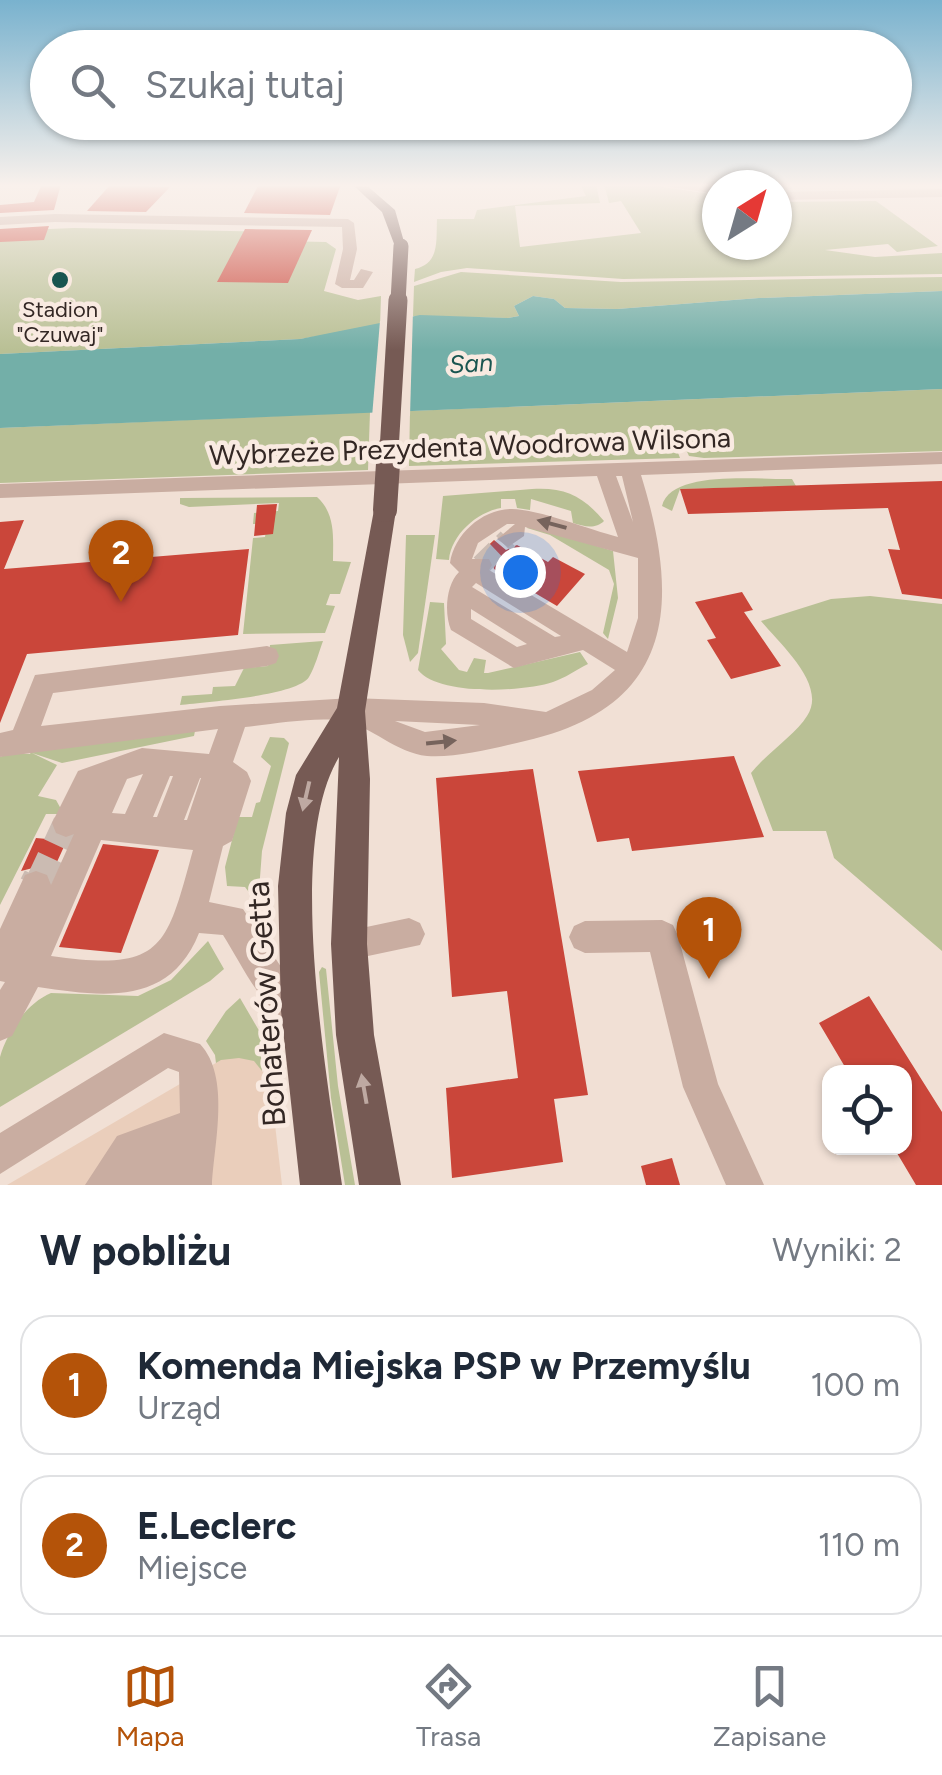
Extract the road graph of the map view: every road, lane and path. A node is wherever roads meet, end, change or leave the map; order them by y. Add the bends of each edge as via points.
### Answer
1 (349, 239) edge
2 (398, 239) edge
3 (402, 239) edge
4 (400, 246) junction
5 (366, 272) dead end
6 (942, 458) edge
7 (674, 467) junction
8 (629, 468) junction
9 (604, 469) junction
10 (553, 471) junction
11 (0, 491) edge
12 (638, 497) junction
13 (614, 498) junction
14 (646, 552) junction
15 (472, 576) junction
16 (586, 639) junction
17 (267, 656) dead end
18 (631, 666) junction
19 (351, 711) junction
20 (235, 716) junction
21 (11, 742) edge
22 (190, 765) junction
23 (80, 824) junction
24 (134, 829) junction
25 (190, 835) junction
26 (36, 886) tunnel mouth
27 (188, 916) junction
28 (409, 934) dead end
29 (585, 937) dead end
30 (349, 944) junction
31 (10, 966) edge
32 (300, 1012) junction
33 (0, 1024) edge
34 (196, 1126) junction
35 (0, 1155) edge
36 (194, 1175) edge
37 (106, 1185) edge
38 (321, 1185) edge
39 (380, 1185) edge
40 (745, 1185) edge

1 - 5 street via 342,284 358,285
2 - 4 main road
3 - 4 main road
4 - 19 main road, Bohaterów Getta, bridge via 385,510
6 - 7 street, Wybrzeże Prezydenta Woodrowa Wilsona
7 - 8 street, Wybrzeże Prezydenta Woodrowa Wilsona
7 - 12 street
8 - 9 street, Wybrzeże Prezydenta Woodrowa Wilsona
8 - 12 street
9 - 10 street, Wybrzeże Prezydenta Woodrowa Wilsona
9 - 13 street
10 - 11 street, Wybrzeże Prezydenta Woodrowa Wilsona
10 - 13 street
12 - 14 street
13 - 14 street via 627,535
14 -> 15 street via 512,516 492,520 464,545 461,563
14 - 18 street via 650,613
15 - 16 street
15 - 16 street via 459,623 514,658
16 - 18 street
17 - 21 street via 44,683
18 - 19 street via 612,688 519,734 422,744
19 - 20 street
19 - 30 main road, Bohaterów Getta
19 -> 32 main road, Bohaterów Getta via 311,776 302,813 295,886
20 - 21 street
20 - 22 street
22 - 23 street via 142,761 117,770
22 - 24 street
22 - 25 street
22 - 25 street via 237,782 222,831
23 - 24 street
23 - 31 street
24 - 25 street
25 - 27 street
26 - 31 street
27 - 31 street via 170,959 143,976
27 - 32 street via 232,920 275,988
28 - 30 street
29 - 40 street via 662,936 701,1087
39 -> 30 main road, Bohaterów Getta via 355,1035
31 - 33 street
32 - 38 main road, Bohaterów Getta
34 - 35 street via 192,1061 164,1050
34 - 36 street
34 - 37 street via 130,1149
36 - 37 street

